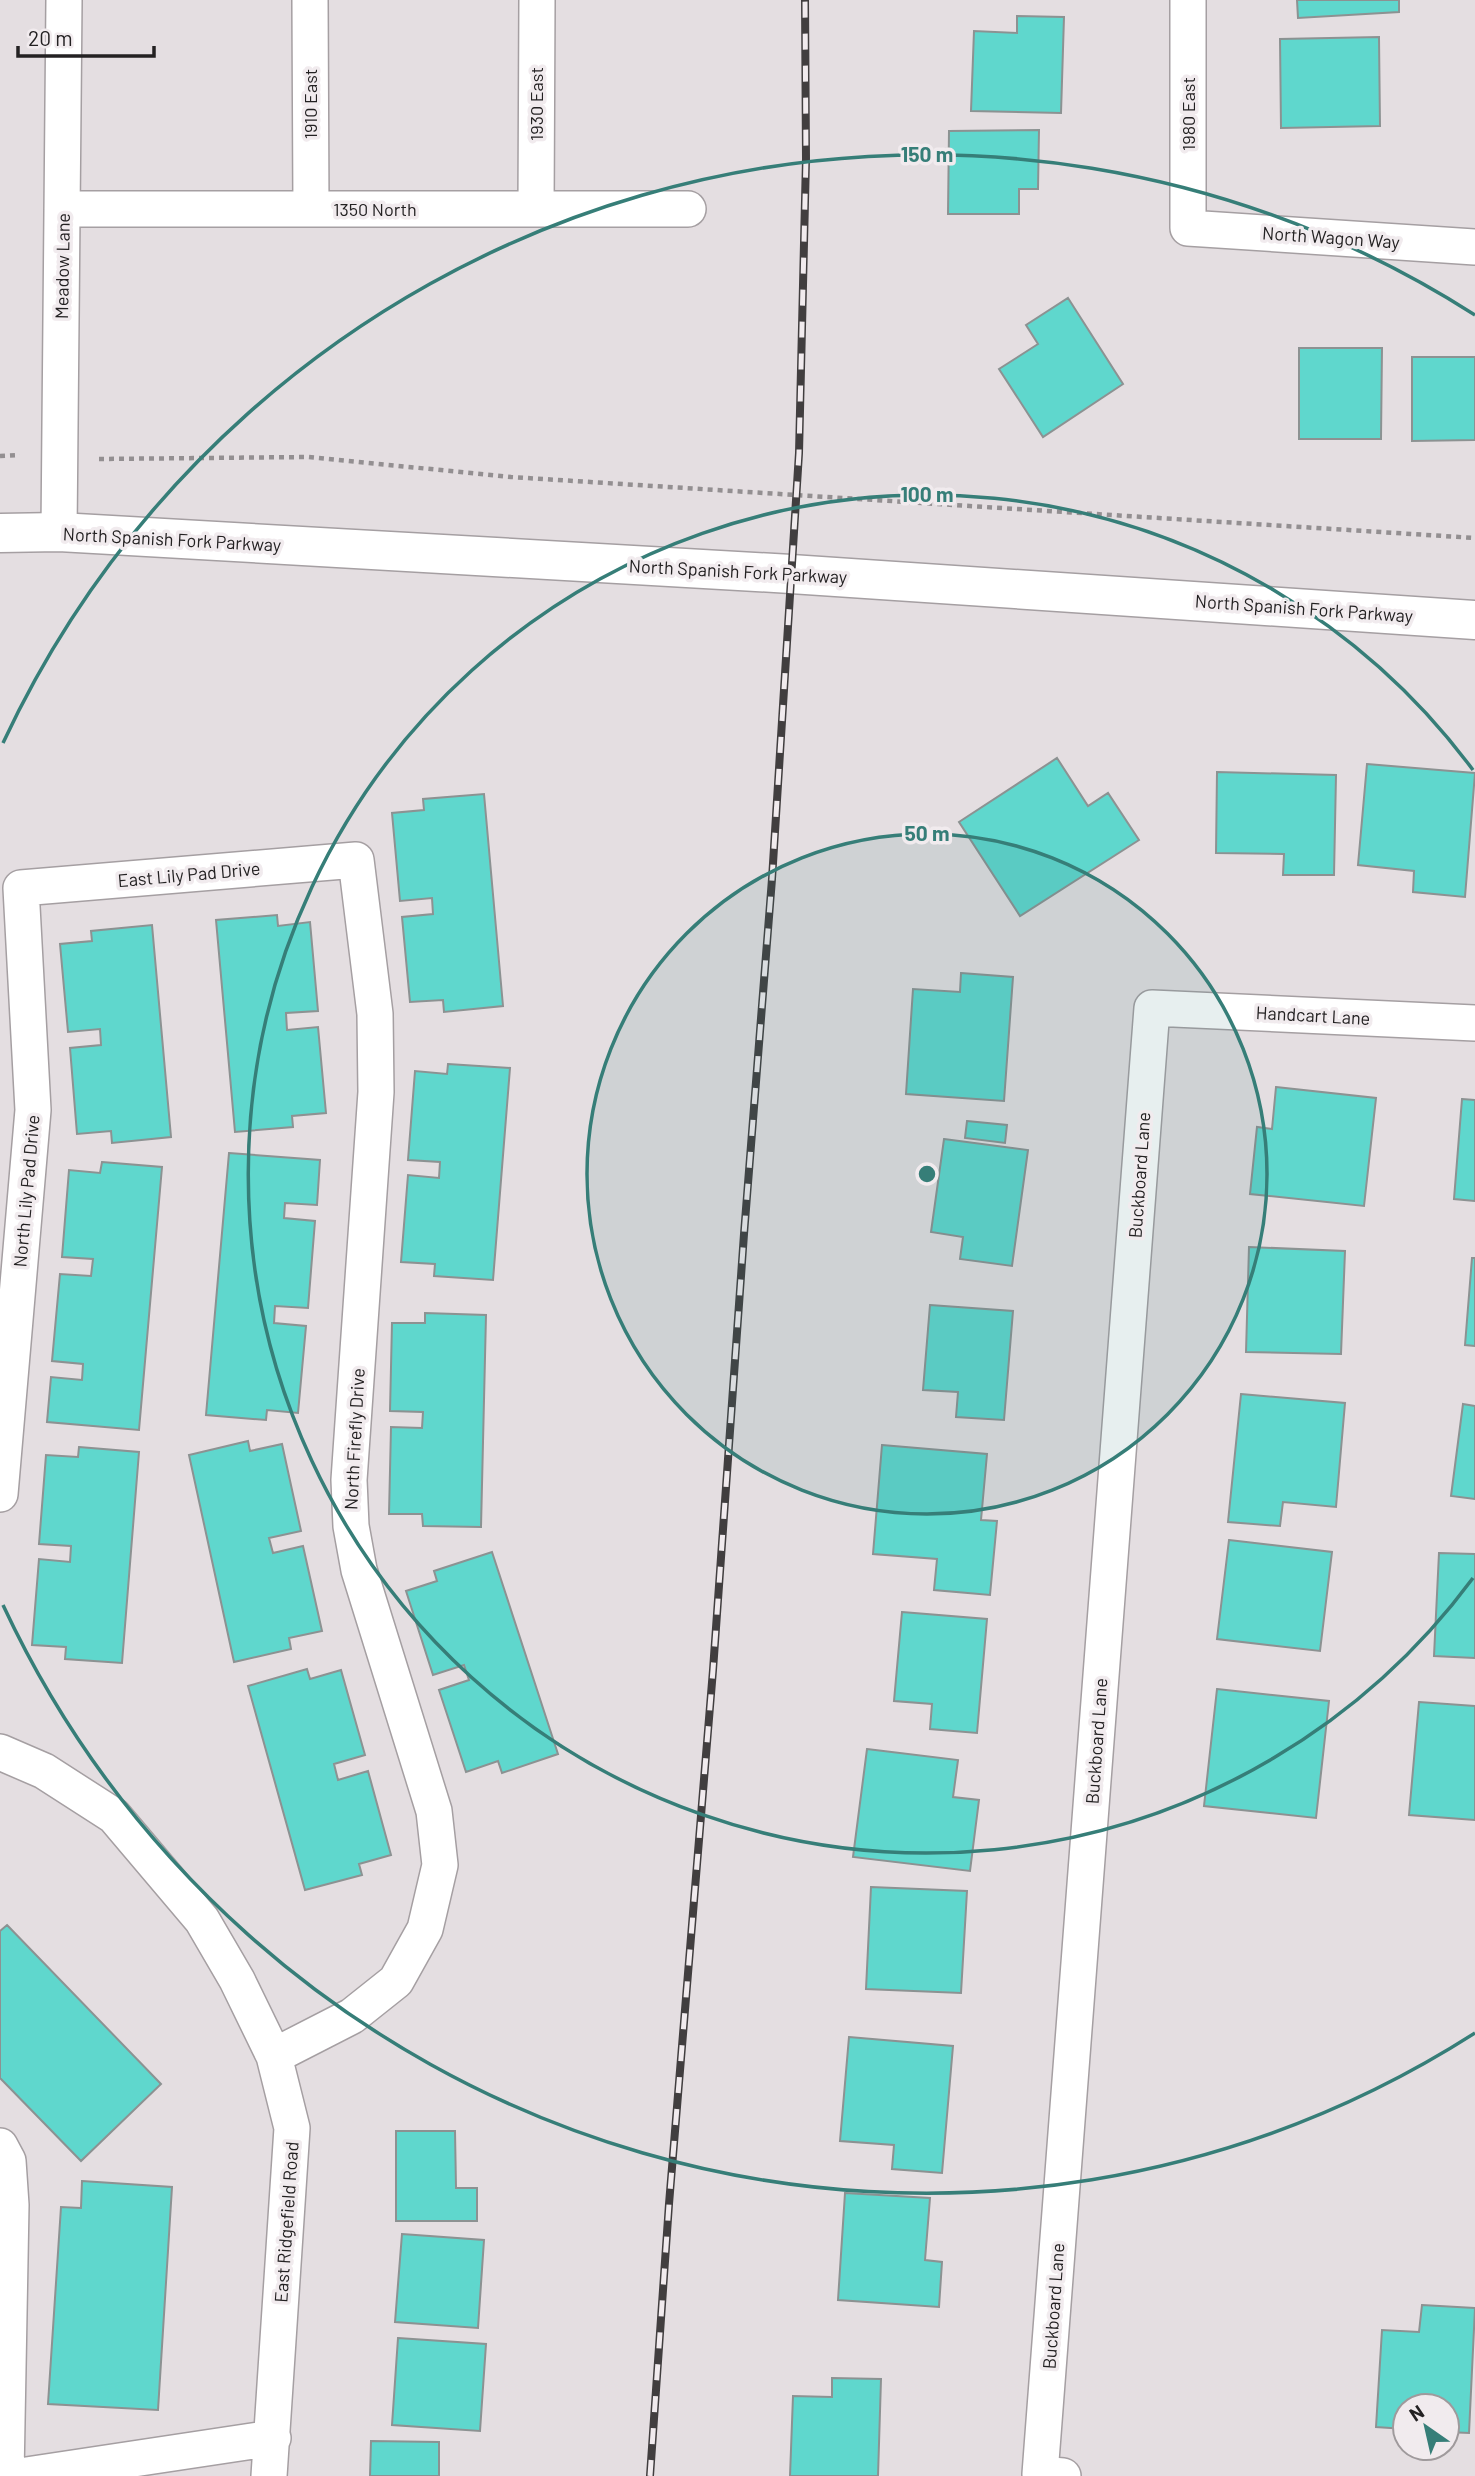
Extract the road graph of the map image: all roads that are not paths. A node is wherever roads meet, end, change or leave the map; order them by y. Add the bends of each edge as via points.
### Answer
1 (64, 0) edge
2 (310, 0) edge
3 (537, 0) edge
4 (1188, 0) edge
5 (62, 209) junction
6 (311, 209) junction
7 (536, 209) junction
8 (688, 209) dead end
9 (1188, 228) joint
10 (1475, 247) edge
11 (59, 532) junction
12 (0, 533) edge
13 (1475, 620) edge
14 (356, 860) joint
15 (21, 888) joint
16 (1152, 1008) joint
17 (1475, 1023) edge
18 (0, 1488) edge
19 (0, 1752) edge
20 (274, 2056) junction
21 (0, 2146) edge
22 (273, 2438) junction
23 (1052, 2475) edge
24 (6, 2476) edge
25 (20, 2476) edge
26 (270, 2476) edge

1 - 5 street, Meadow Lane
2 - 6 street, 1910 East
3 - 7 street, 1930 East
4 - 9 street, 1980 East
5 - 6 street, 1350 North
5 - 11 street, Meadow Lane
6 - 7 street, 1350 North
7 - 8 street, 1350 North
9 - 10 street, North Wagon Way
11 - 12 street, North Spanish Fork Parkway
11 - 13 street, North Spanish Fork Parkway via 764,572
14 - 15 street, East Lily Pad Drive
14 - 20 street, North Firefly Drive via 375,1014 376,1092 349,1480 351,1526 359,1570 434,1811 440,1866 425,1929 396,1981 352,2016
15 - 18 street, North Lily Pad Drive via 33,1110
16 - 17 street, Handcart Lane
16 - 23 street, Buckboard Lane
19 - 20 street, East Ridgefield Road via 44,1771 114,1816 202,1920
20 - 22 street, East Ridgefield Road via 292,2128
21 - 24 street via 8,2161 11,2205
22 - 25 street
22 - 26 street, East Ridgefield Road

